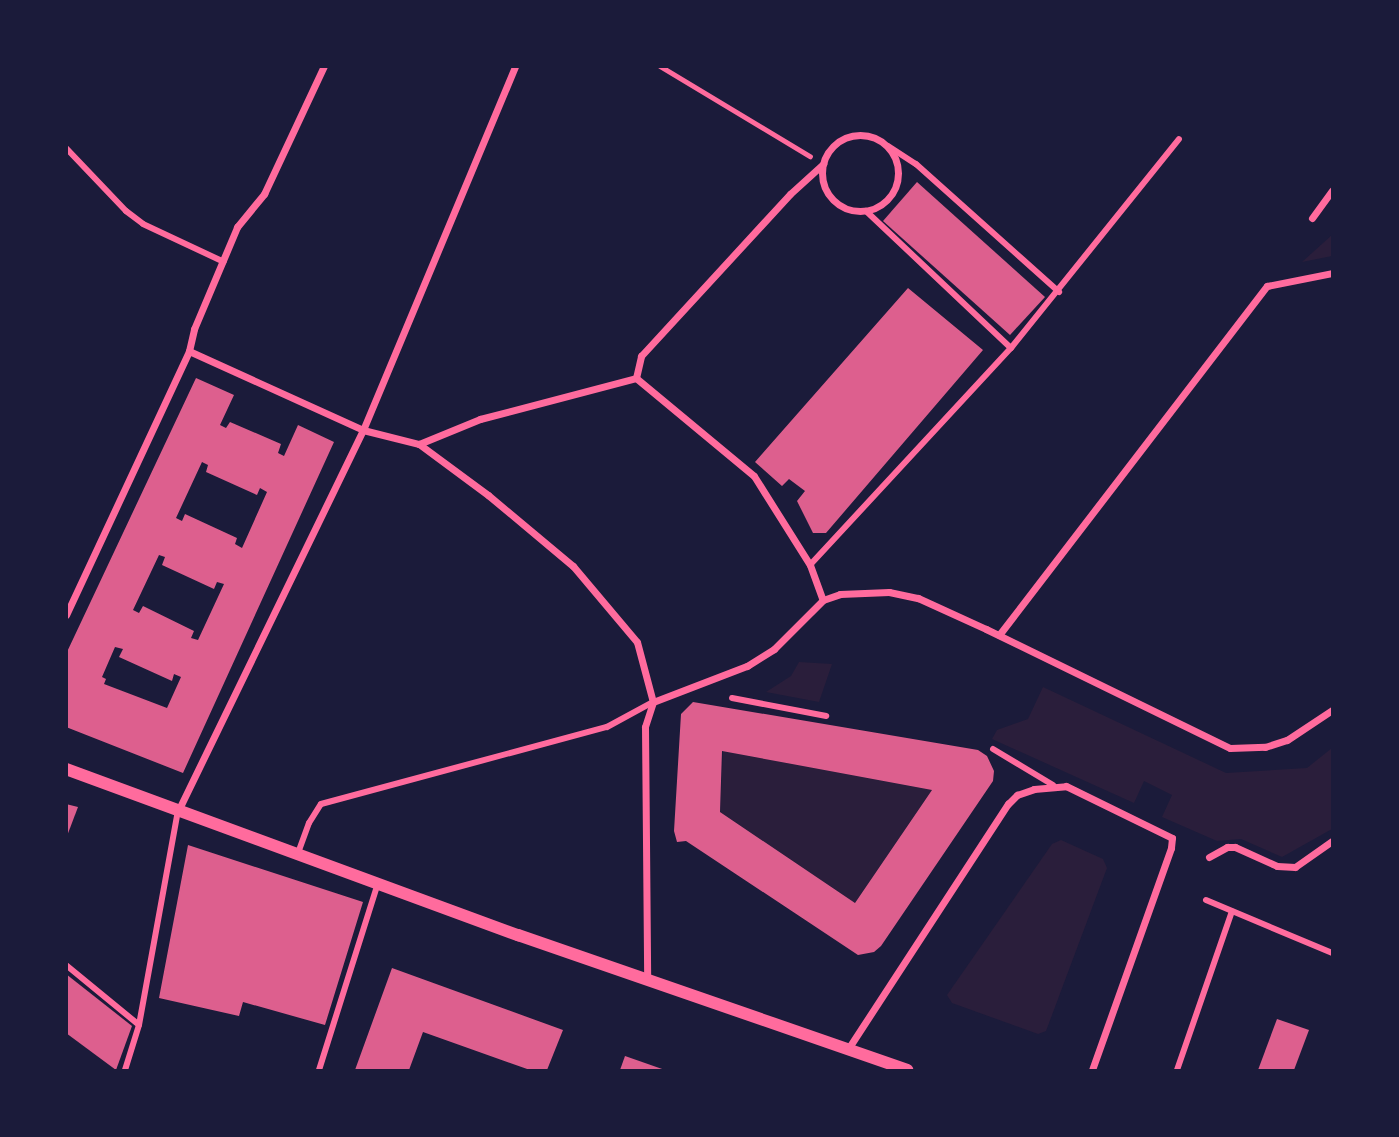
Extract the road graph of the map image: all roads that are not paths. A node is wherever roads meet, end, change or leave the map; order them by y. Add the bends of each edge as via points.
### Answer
1 (324, 66) edge
2 (515, 66) edge
3 (1179, 139) dead end
4 (888, 146) junction
5 (66, 148) edge
6 (823, 164) junction
7 (1332, 190) edge
8 (866, 211) junction
9 (1312, 218) dead end
10 (224, 262) junction
11 (1332, 273) edge
12 (1059, 292) junction
13 (1012, 348) junction
14 (189, 351) junction
15 (636, 378) junction
16 (363, 430) junction
17 (419, 444) junction
18 (810, 565) junction
19 (823, 600) junction
20 (66, 615) edge
21 (999, 635) junction
22 (732, 698) dead end
23 (653, 702) junction
24 (1332, 710) edge
25 (826, 716) dead end
26 (993, 749) dead end
27 (66, 769) edge
28 (1053, 785) junction
29 (178, 811) junction
30 (1332, 841) edge
31 (298, 853) junction
32 (1209, 857) dead end
33 (377, 883) junction
34 (1206, 901) dead end
35 (1232, 911) junction
36 (1332, 953) edge
37 (66, 965) edge
38 (647, 979) junction
39 (139, 1026) junction
40 (848, 1049) junction
41 (125, 1070) edge
42 (319, 1070) edge
43 (907, 1070) edge
44 (1093, 1070) edge
45 (1177, 1070) edge

1 - 10 street via 268,185 237,227
2 - 16 street
3 - 12 street
4 - 6 street via 856,135 835,144
4 - 8 street via 899,167 895,191 888,201
4 - 12 street via 916,164
5 - 10 street via 143,224
6 - 8 street via 823,184 835,202 844,209
6 - 15 street via 641,356
7 - 9 street
8 - 13 street
10 - 14 street
11 - 21 street via 1266,286
12 - 13 street
13 - 18 street
14 - 16 street
14 - 20 street
15 - 17 street via 480,419
15 - 18 street via 754,476
16 - 17 street
16 - 29 street
17 - 23 street via 488,495 581,575 637,642
18 - 19 street
19 - 21 street via 839,594 889,592 918,598
19 - 23 street via 774,649 747,666
21 - 24 street via 1230,748 1265,747 1287,740
22 - 25 street
23 - 31 street via 607,727 321,804
23 - 38 street via 645,727
26 - 28 street
27 - 29 street
28 - 40 street via 1017,795 1008,804
28 - 44 street via 1076,790 1171,838
29 - 31 street
29 - 39 street
30 - 32 street via 1296,867 1277,866 1235,847
31 - 33 street
33 - 38 street
33 - 42 street
34 - 35 street
35 - 36 street
35 - 45 street
37 - 39 street
38 - 40 street
39 - 41 street
40 - 43 street

